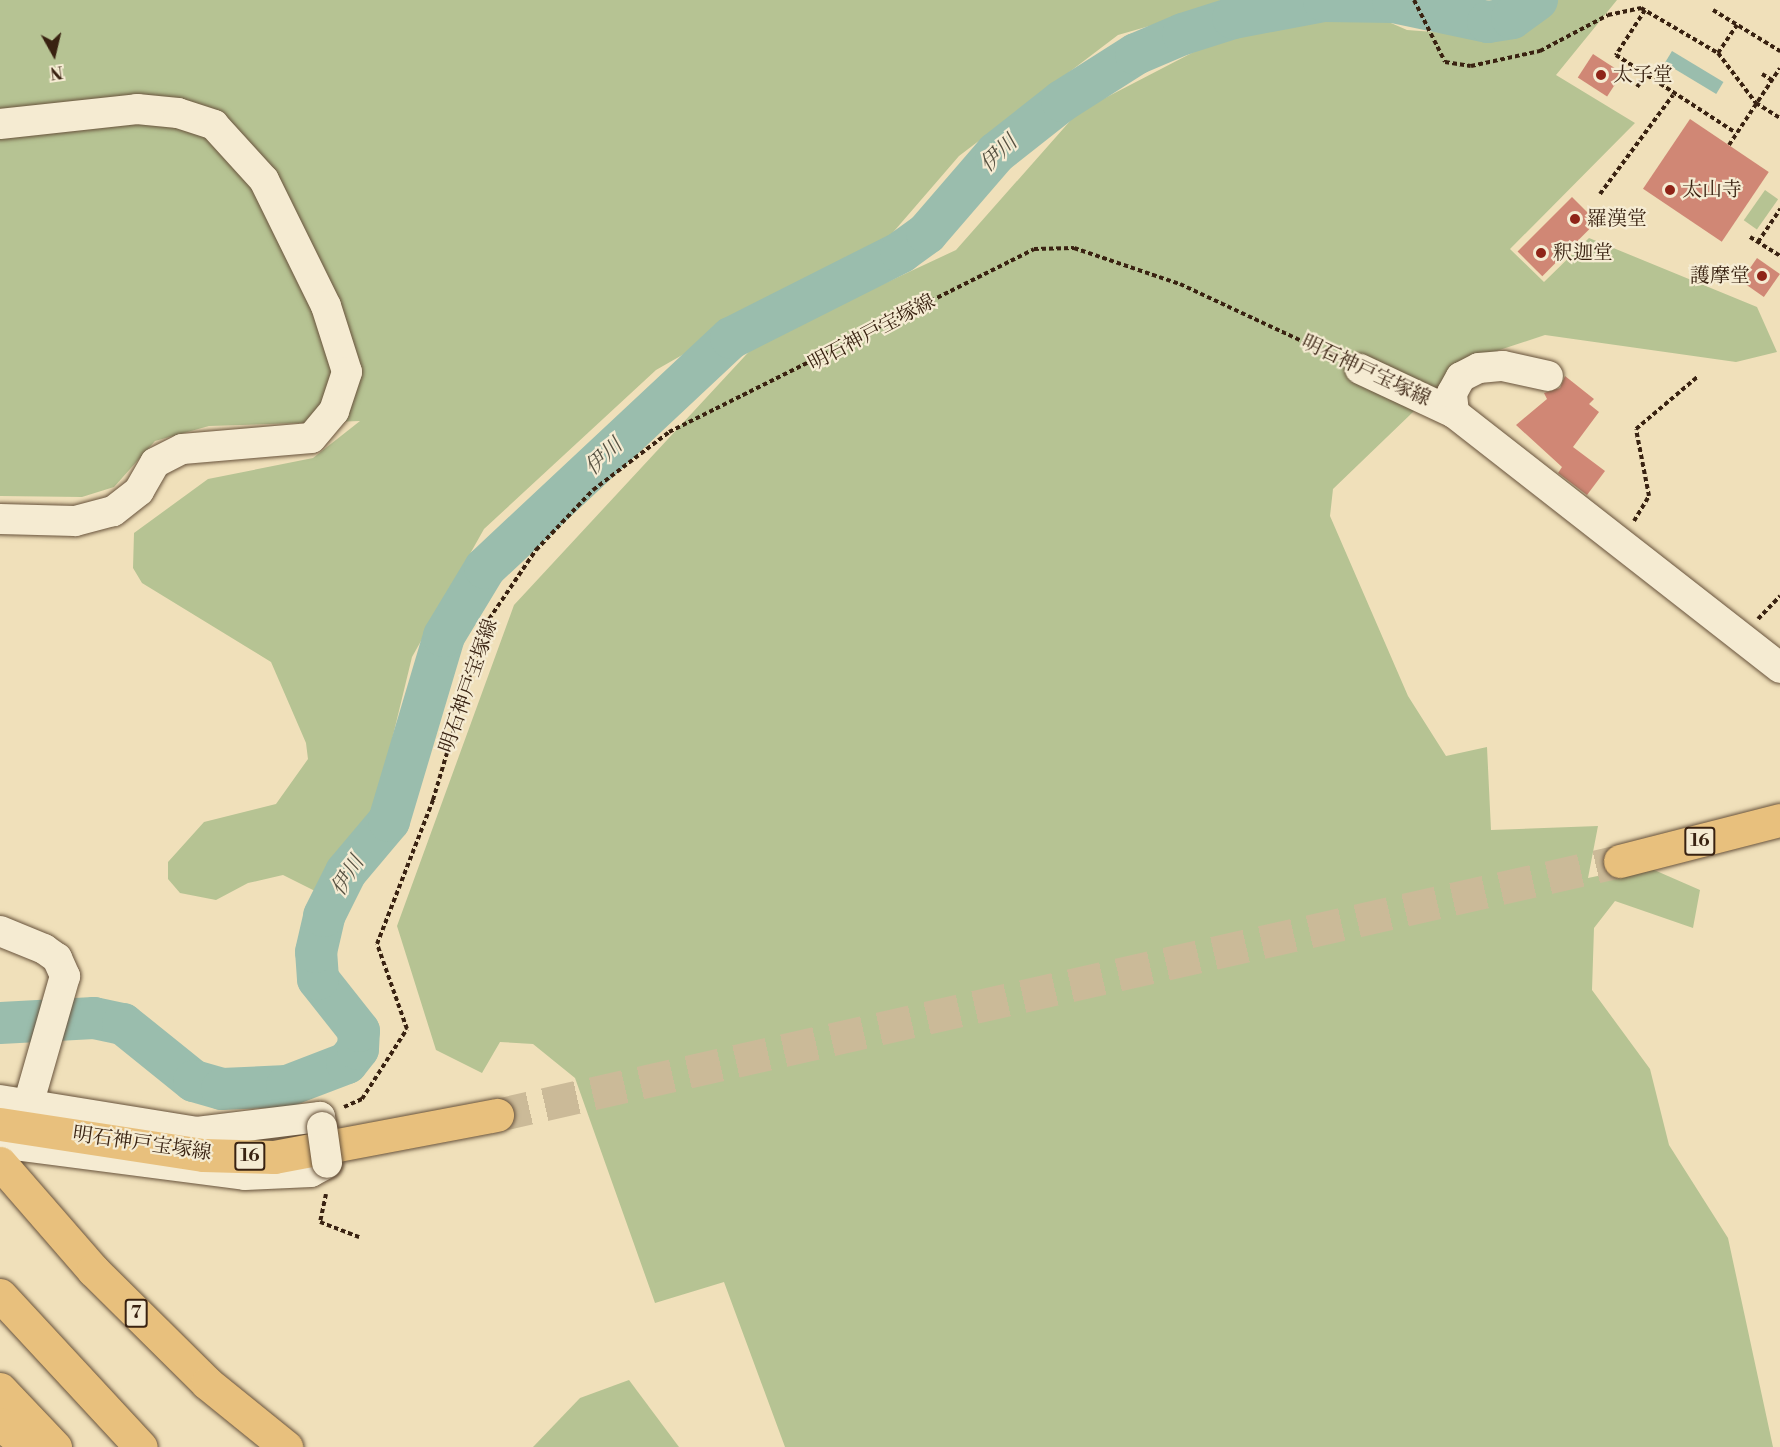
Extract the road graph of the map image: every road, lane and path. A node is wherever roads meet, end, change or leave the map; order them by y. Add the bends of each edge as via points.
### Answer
1 (1414, 0) edge
2 (1645, 10) junction
3 (1713, 10) dead end
4 (1737, 25) junction
5 (1780, 51) edge
6 (1718, 53) junction
7 (1780, 68) edge
8 (1762, 74) dead end
9 (1646, 76) junction
10 (1772, 80) junction
11 (1637, 87) dead end
12 (1673, 95) junction
13 (1756, 103) junction
14 (1780, 118) edge
15 (0, 124) edge
16 (1736, 133) junction
17 (1729, 145) dead end
18 (1600, 194) dead end
19 (1780, 209) edge
20 (1750, 237) dead end
21 (1758, 242) junction
22 (1780, 256) edge
23 (1360, 369) joint
24 (1548, 376) dead end
25 (1697, 377) dead end
26 (1455, 413) junction
27 (0, 519) edge
28 (1614, 538) junction
29 (1780, 668) edge
30 (1780, 820) edge
31 (1620, 861) tunnel mouth
32 (0, 931) edge
33 (14, 1102) edge
34 (498, 1115) tunnel mouth
35 (321, 1122) junction
36 (0, 1124) edge
37 (0, 1143) edge
38 (0, 1163) edge
39 (327, 1163) junction
40 (358, 1237) dead end
41 (0, 1295) edge
42 (0, 1389) edge
43 (0, 1424) edge
44 (29, 1447) edge
45 (55, 1447) edge
46 (141, 1447) edge
47 (286, 1447) edge

1 - 2 path via 1441,52 1455,65 1501,62 1540,51 1608,15
2 - 6 path
2 - 9 path via 1616,56
3 - 4 path
4 - 5 path
4 - 6 path
6 - 13 path
7 - 10 path
8 - 10 path
9 - 11 path
9 - 12 path
10 - 13 path
12 - 16 path
12 - 18 path
13 - 14 path
13 - 16 path
15 - 27 street via 137,109 178,113 214,125 264,180 326,306 346,372 334,411 311,438 182,449 155,463 138,491 112,511 75,521
16 - 17 path
19 - 21 path
20 - 21 path
21 - 22 path
23 - 26 street, 明石神戸宝塚線
23 - 35 path, 明石神戸宝塚線 via 1180,284 1063,246 1020,254 851,345 669,432 593,490 536,549 485,625 434,800 377,944 407,1029 362,1099
24 - 26 street via 1503,366 1479,368 1461,377 1452,393
25 - 28 path via 1636,429 1649,496 1643,514
26 - 28 street, 明石神戸宝塚線
28 - 29 street, 明石神戸宝塚線
30 - 31 main road, 16
32 - 33 street via 57,958 65,976 42,1045
33 - 35 street via 197,1132
34 - 36 main road, 明石神戸宝塚線 / 16 via 274,1157 203,1155
35 - 39 street, bridge
37 - 39 street via 245,1175 310,1172
38 - 47 main road, 7 via 101,1278 207,1383
39 - 40 path via 320,1222
41 - 46 main road
42 - 45 main road
43 - 44 main road

